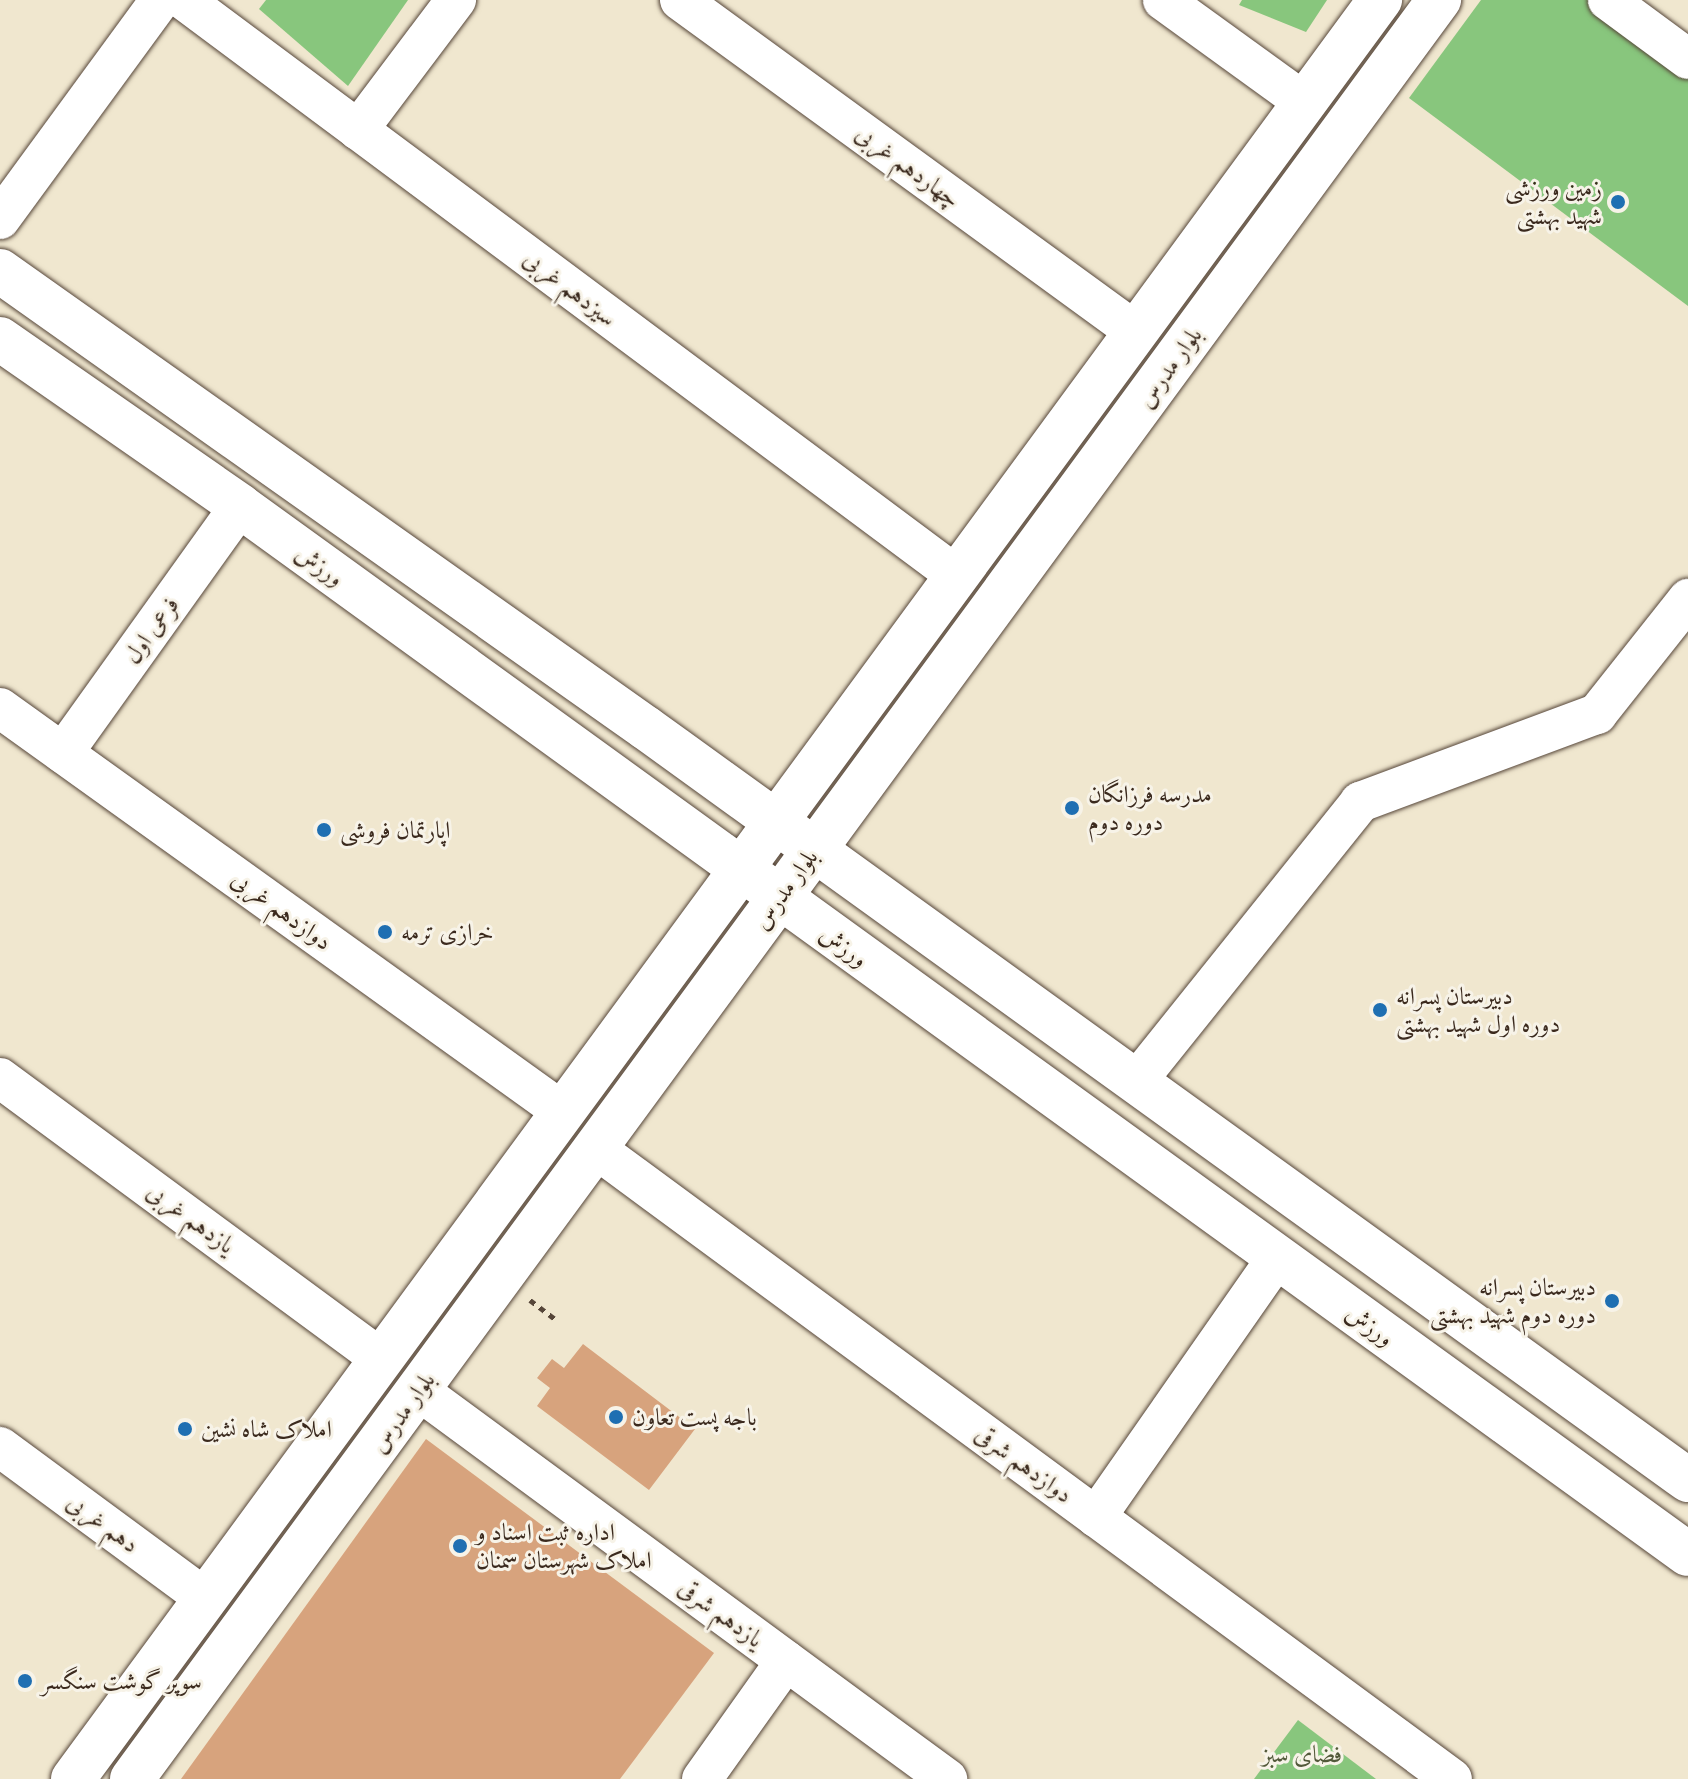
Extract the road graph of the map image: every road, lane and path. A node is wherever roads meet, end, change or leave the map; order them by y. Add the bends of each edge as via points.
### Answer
1 (160, 0) edge
2 (184, 0) edge
3 (456, 0) edge
4 (680, 0) edge
5 (1163, 0) edge
6 (1380, 0) edge
7 (1439, 0) edge
8 (1608, 0) edge
9 (1688, 59) edge
10 (1304, 102) junction
11 (358, 130) junction
12 (0, 219) edge
13 (0, 271) edge
14 (1136, 332) junction
15 (0, 339) edge
16 (240, 506) junction
17 (957, 576) junction
18 (1688, 599) edge
19 (0, 708) edge
20 (646, 728) junction
21 (63, 753) junction
22 (612, 777) junction
23 (776, 823) junction
24 (814, 850) junction
25 (740, 871) junction
26 (779, 899) junction
27 (0, 1078) edge
28 (1136, 1082) junction
29 (563, 1112) junction
30 (595, 1148) junction
31 (1228, 1149) junction
32 (1195, 1199) junction
33 (1277, 1258) junction
34 (381, 1359) junction
35 (418, 1390) junction
36 (0, 1447) edge
37 (1688, 1480) edge
38 (1096, 1517) junction
39 (243, 1548) junction
40 (1688, 1554) edge
41 (282, 1574) junction
42 (205, 1598) junction
43 (786, 1661) junction
44 (73, 1779) edge
45 (132, 1779) edge
46 (702, 1779) edge
47 (947, 1779) edge
48 (1452, 1779) edge

1 - 12 street
2 - 11 street, سیزدهم غربی
3 - 11 street
4 - 14 street, چهاردهم غربی
5 - 10 street
6 - 10 street, بلوار مدرس
7 - 24 street, بلوار مدرس
8 - 9 street
10 - 14 street, بلوار مدرس
11 - 17 street, سیزدهم غربی
13 - 20 street
14 - 17 street, بلوار مدرس
15 - 16 street, ورزش
16 - 21 street, فرعی اول
16 - 22 street, ورزش
17 - 23 street, بلوار مدرس
18 - 28 street via 1597,714 1360,802
19 - 21 street, دوازدهم غربی
20 - 22 street
20 - 23 street
21 - 29 street, دوازدهم غربی
22 - 25 street, ورزش
23 - 24 street
23 - 25 street, بلوار مدرس
24 - 26 street, بلوار مدرس
24 - 28 street
25 - 26 street, ورزش
25 - 29 street, بلوار مدرس
26 - 30 street, بلوار مدرس
26 - 32 street, ورزش
27 - 34 street, یازدهم غربی
28 - 31 street
29 - 34 street, بلوار مدرس
30 - 35 street, بلوار مدرس
30 - 38 street, دوازدهم شرقی
31 - 32 street
31 - 37 street
32 - 33 street, ورزش
33 - 38 street
33 - 40 street, ورزش
34 - 39 street, بلوار مدرس
35 - 41 street, بلوار مدرس
35 - 43 street, یازدهم شرقی
36 - 42 street, دهم غربی
38 - 48 street, دوازدهم شرقی
39 - 41 street
39 - 42 street, بلوار مدرس
41 - 45 street, بلوار مدرس
42 - 44 street, بلوار مدرس
43 - 46 street
43 - 47 street, یازدهم شرقی

